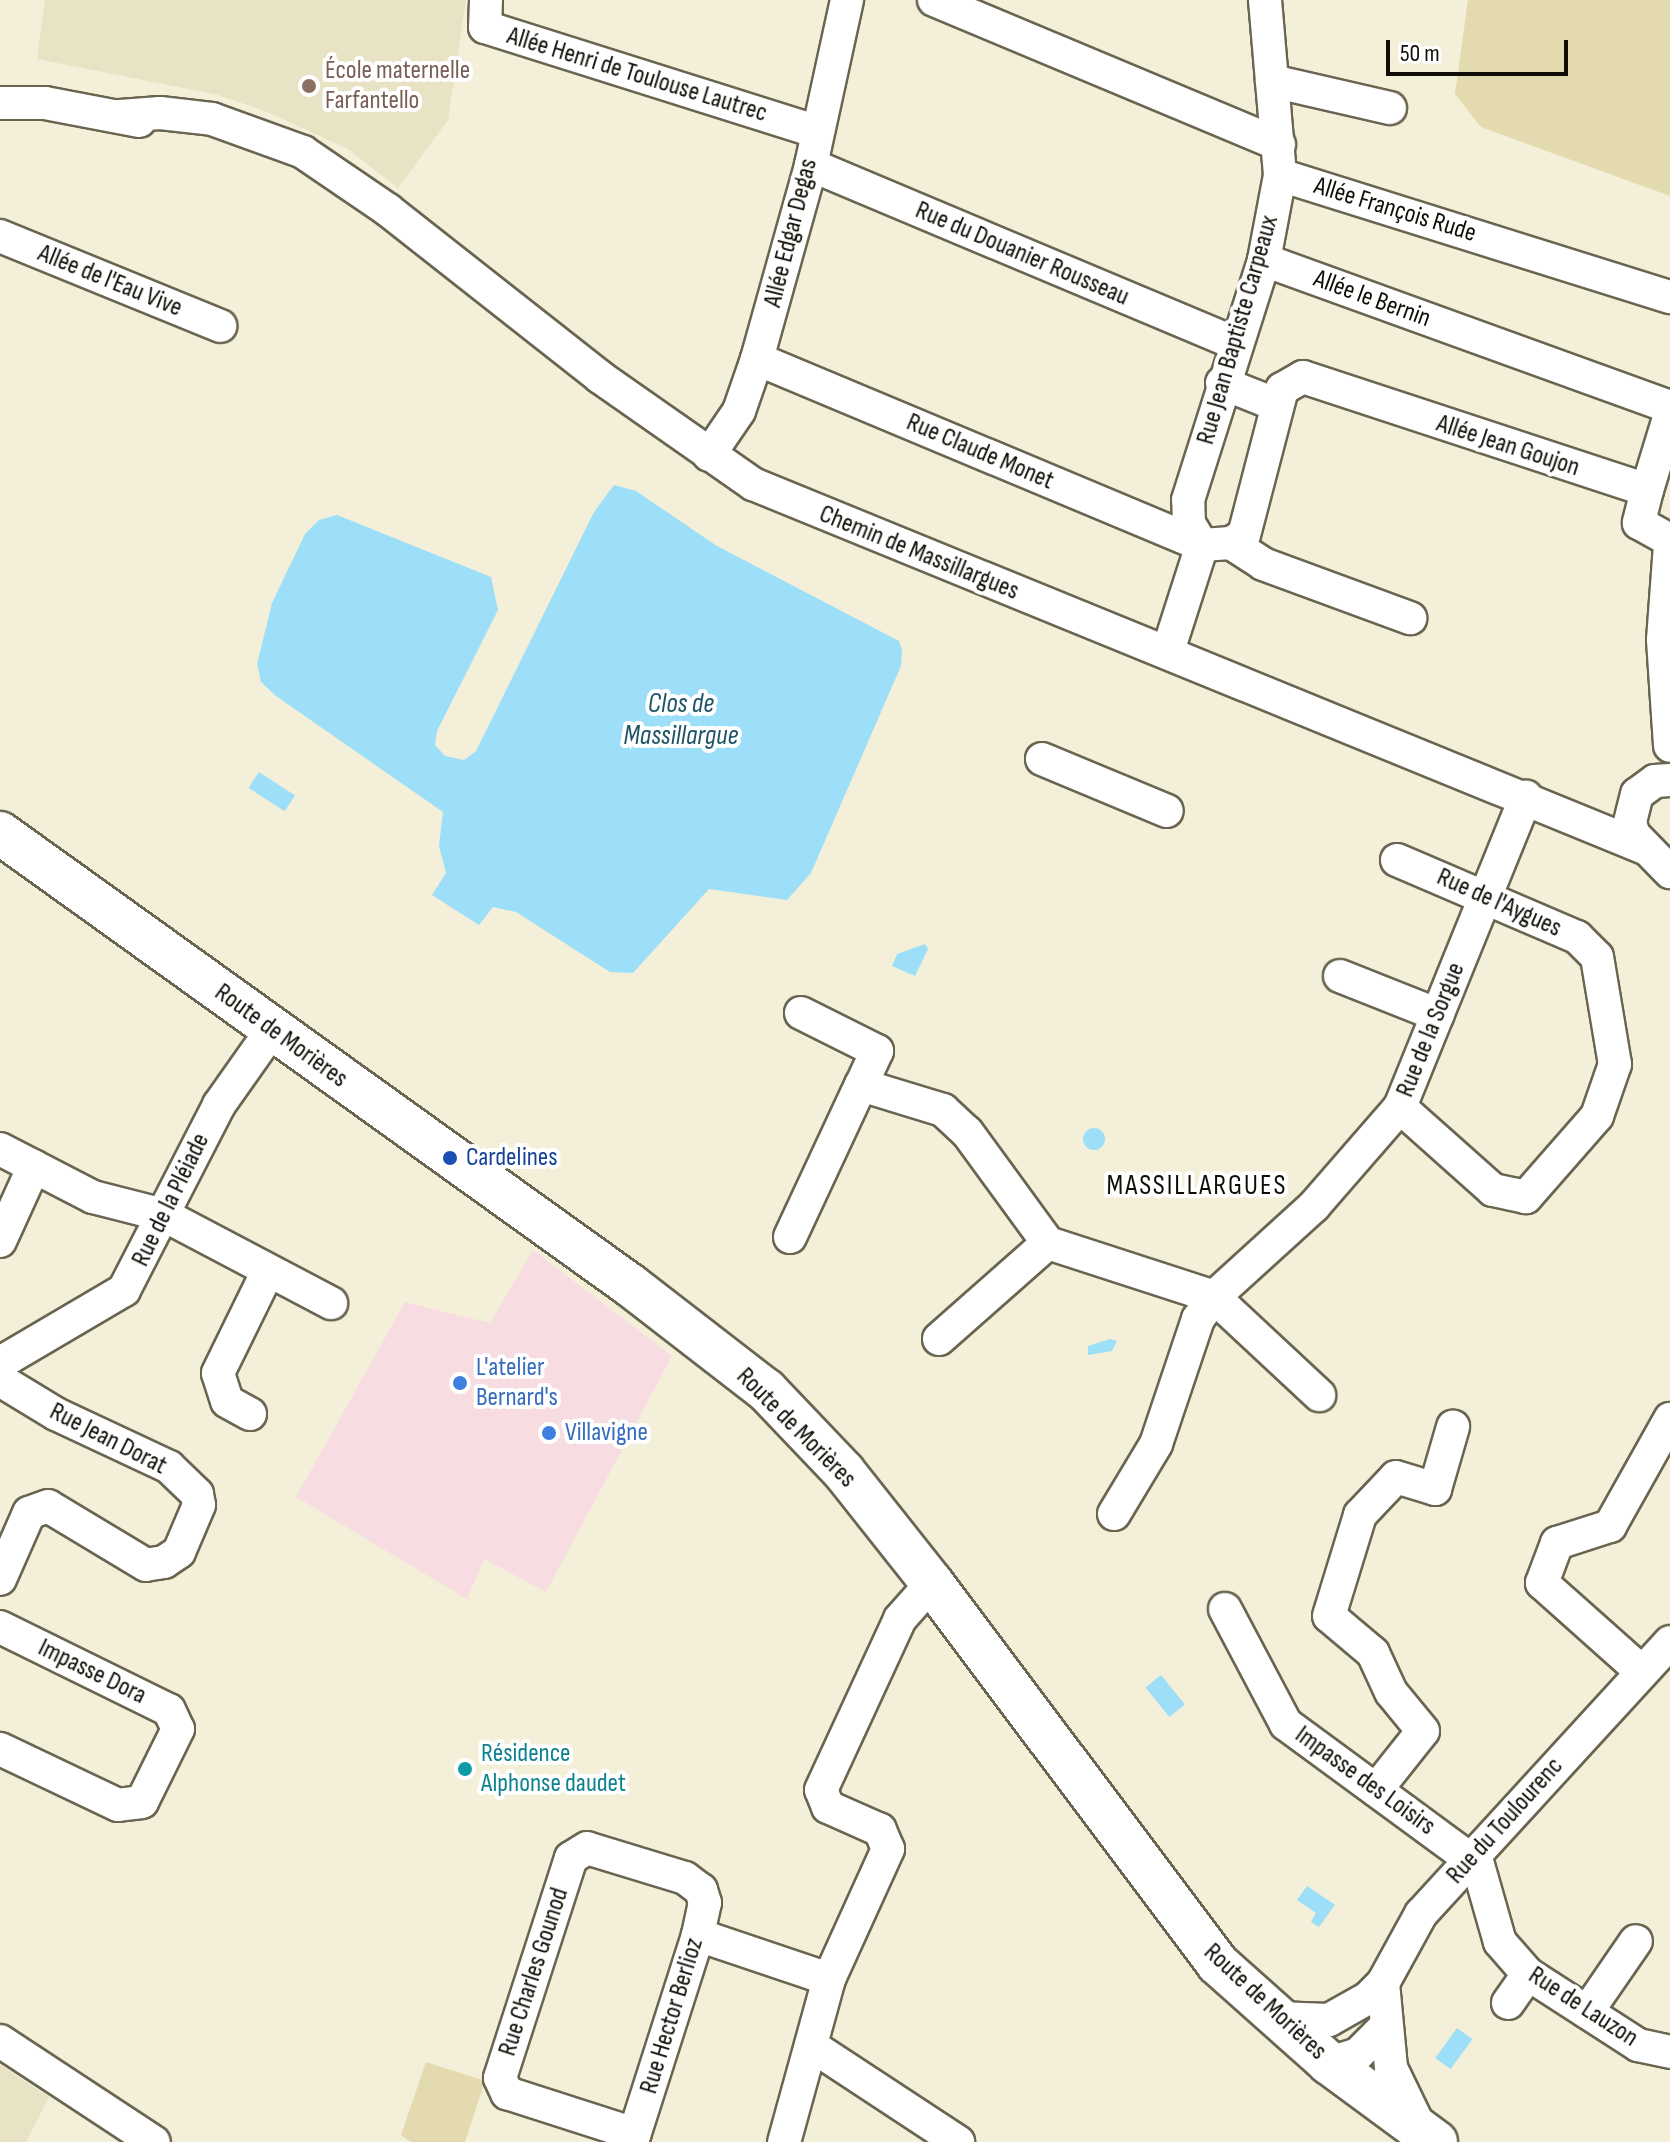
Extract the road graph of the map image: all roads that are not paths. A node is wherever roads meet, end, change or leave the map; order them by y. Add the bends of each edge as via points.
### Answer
1 (486, 0) edge
2 (847, 0) edge
3 (934, 0) edge
4 (1265, 0) edge
5 (1272, 81) junction
6 (0, 82) edge
7 (0, 103) edge
8 (45, 103) junction
9 (1390, 108) dead end
10 (815, 131) junction
11 (1279, 160) junction
12 (811, 165) junction
13 (0, 236) edge
14 (1264, 260) junction
15 (1670, 297) edge
16 (220, 326) dead end
17 (1234, 343) junction
18 (757, 359) junction
19 (1222, 383) junction
20 (1277, 405) junction
21 (1670, 407) edge
22 (1670, 415) edge
23 (709, 455) junction
24 (1647, 490) junction
25 (1670, 542) edge
26 (1217, 544) junction
27 (1410, 618) dead end
28 (1168, 651) junction
29 (1670, 746) edge
30 (1042, 759) dead end
31 (1668, 773) edge
32 (1637, 794) junction
33 (1526, 797) junction
34 (1558, 810) junction
35 (1167, 811) dead end
36 (0, 833) edge
37 (1647, 849) junction
38 (1397, 860) dead end
39 (1670, 872) edge
40 (1486, 895) junction
41 (1340, 976) dead end
42 (801, 1013) dead end
43 (1438, 1015) junction
44 (272, 1030) junction
45 (861, 1085) junction
46 (1400, 1107) junction
47 (0, 1149) edge
48 (34, 1166) junction
49 (164, 1215) junction
50 (790, 1237) dead end
51 (0, 1241) edge
52 (1048, 1243) junction
53 (268, 1271) junction
54 (1214, 1297) junction
55 (331, 1303) dead end
56 (939, 1339) dead end
57 (0, 1363) edge
58 (0, 1380) edge
59 (1319, 1395) dead end
60 (250, 1414) dead end
61 (1670, 1419) edge
62 (1453, 1427) dead end
63 (1114, 1514) dead end
64 (0, 1579) edge
65 (932, 1583) junction
66 (1225, 1609) dead end
67 (0, 1627) edge
68 (1670, 1642) edge
69 (1642, 1672) junction
70 (0, 1749) edge
71 (1376, 1790) junction
72 (1471, 1858) junction
73 (701, 1890) joint
74 (698, 1935) junction
75 (1636, 1941) dead end
76 (1528, 1974) junction
77 (829, 1979) junction
78 (1383, 1983) junction
79 (1508, 2003) dead end
80 (1354, 2009) junction
81 (1587, 2012) junction
82 (1277, 2018) junction
83 (1384, 2028) junction
84 (0, 2041) edge
85 (812, 2046) junction
86 (1670, 2052) edge
87 (1338, 2066) junction
88 (1429, 2136) edge
89 (633, 2138) edge
90 (154, 2142) edge
91 (784, 2142) edge
92 (958, 2142) edge

1 - 10 street, Allée Henri de Toulouse Lautrec via 485,27
2 - 10 street, Allée Edgar Degas
3 - 11 street
4 - 5 street, Rue Jean Baptiste Carpeaux
5 - 9 street
5 - 11 street, Rue Jean Baptiste Carpeaux
6 - 8 street, Chemin de Massillargues
7 - 8 street, Chemin de Massillargues
8 - 23 street, Chemin de Massillargues via 120,116 346,179
10 - 12 street, Allée Edgar Degas
11 - 14 street, Rue Jean Baptiste Carpeaux
11 - 15 street, Allée François Rude via 1509,246
12 - 17 street, Rue du Douanier Rousseau
12 - 18 street, Allée Edgar Degas
13 - 16 street, Allée de l'Eau Vive
14 - 17 street, Rue Jean Baptiste Carpeaux
14 - 21 street, Allée le Bernin
17 - 19 street, Rue Jean Baptiste Carpeaux
18 - 23 street, Allée Edgar Degas via 739,411
18 - 26 street, Rue Claude Monet
19 - 20 street
19 - 26 street, Rue Jean Baptiste Carpeaux via 1188,500 1189,523
20 - 24 street, Allée Jean Goujon via 1282,389 1303,377
20 - 26 street via 1278,422 1244,535
22 - 24 street
23 - 28 street, Chemin de Massillargues via 753,484 827,517
24 - 25 street via 1639,523
25 - 29 street via 1663,640
26 - 27 street, Rue Claude Monet
26 - 28 street
28 - 33 street, Chemin de Massillargues
30 - 35 street
31 - 32 street, Chemin de Massillargues
32 - 34 street, Chemin de Massillargues via 1599,809
32 - 37 street via 1630,823
33 - 34 street, Chemin de Massillargues
33 - 40 street, Rue de la Sorgue
34 - 37 street, Chemin de Massillargues
36 - 44 main road, Route de Morières
37 - 39 street
38 - 40 street, Rue de l'Aygues
40 - 43 street, Rue de la Sorgue
40 - 46 street, Rue de l'Aygues via 1577,937 1597,957 1615,1064 1609,1091 1597,1116 1526,1197 1493,1190
41 - 43 street
42 - 45 street via 877,1051
43 - 46 street, Rue de la Sorgue
44 - 49 street, Rue de la Pléiade via 219,1105
44 - 65 main road, Route de Morières via 630,1285 766,1390 844,1472
45 - 50 street
45 - 52 street via 943,1110 967,1132
46 - 54 street, Rue de la Sorgue via 1314,1206
47 - 48 street
48 - 49 street via 93,1197
48 - 51 street
49 - 53 street
49 - 57 street, Rue de la Pléiade via 124,1290
52 - 54 street
52 - 56 street
53 - 55 street
53 - 60 street via 218,1373 227,1401
54 - 59 street
54 - 63 street, Rue de la Sorgue via 1198,1319 1156,1444
58 - 64 street, Rue Jean Dorat via 56,1414 169,1467 197,1494 199,1505 179,1552 146,1565 48,1506 29,1513
61 - 69 street via 1610,1526 1557,1543 1542,1583
62 - 71 street via 1435,1489 1396,1477 1360,1515 1329,1616 1373,1653 1391,1692 1423,1731
65 - 77 street via 900,1619 821,1790 828,1807 880,1830 888,1849
65 - 82 main road, Route de Morières via 1218,1964
66 - 71 street, Impasse des Loisirs via 1286,1724
67 - 70 street, Impasse Dora via 169,1710 178,1729 142,1802 118,1805
68 - 69 street, Rue du Toulourenc
69 - 72 street, Rue du Toulourenc
71 - 72 street, Impasse des Loisirs
72 - 76 street, Rue de Lauzon via 1486,1884 1500,1942
72 - 78 street, Rue du Toulourenc via 1421,1914
73 - 74 street, Rue Hector Berlioz via 705,1903
73 - 89 street, Rue Charles Gounod via 685,1878 587,1848 571,1858 500,2078 507,2093
74 - 77 street
74 - 89 street, Rue Hector Berlioz
75 - 81 street
76 - 79 street
76 - 81 street, Rue de Lauzon
77 - 85 street
78 - 80 street, Rue du Toulourenc
78 - 83 street, Route de Morières
80 - 82 street, Rue du Toulourenc via 1329,2020
80 - 87 street, Rue du Toulourenc via 1341,2035
81 - 86 street, Rue de Lauzon via 1638,2045
82 - 87 main road, Route de Morières
83 - 87 street
83 - 88 street, Route de Morières via 1391,2068
84 - 90 street
85 - 91 street
85 - 92 street
87 - 88 main road, Route de Morières

